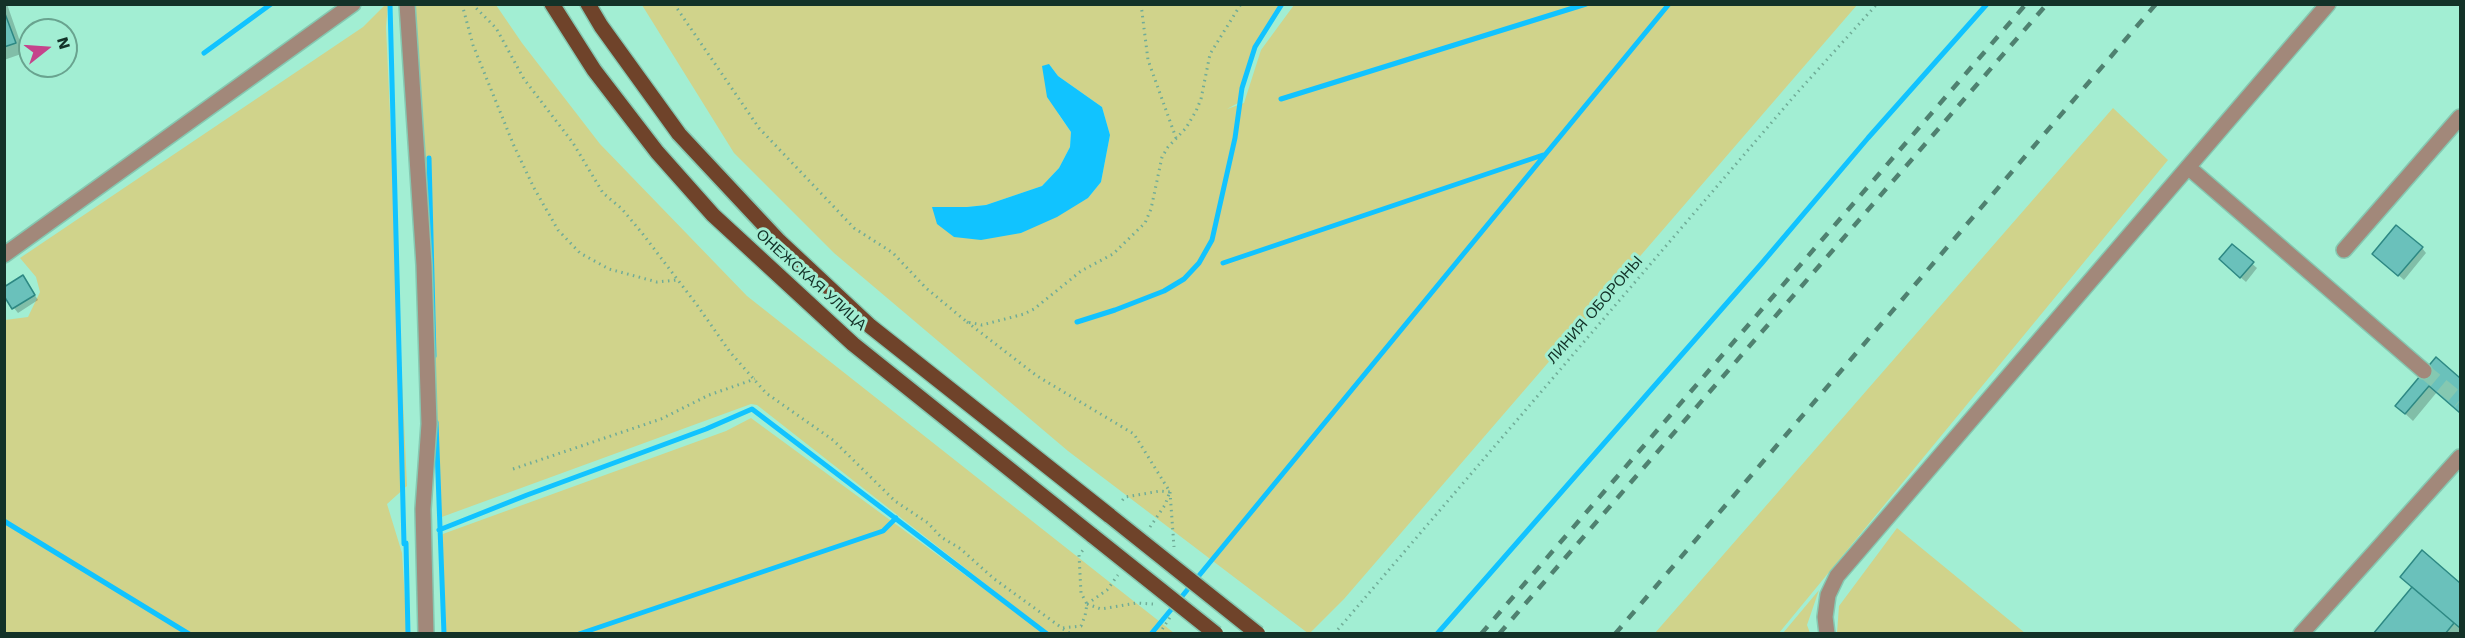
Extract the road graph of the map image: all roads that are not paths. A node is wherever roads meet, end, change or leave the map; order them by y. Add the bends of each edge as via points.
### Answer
1 (353, 4) edge
2 (407, 4) edge
3 (552, 4) edge
4 (588, 4) edge
5 (2328, 4) edge
6 (2460, 117) edge
7 (2188, 167) junction
8 (2344, 250) dead end
9 (4, 255) edge
10 (2424, 371) tunnel mouth
11 (2460, 457) edge
12 (2304, 632) edge
13 (426, 633) edge
14 (1216, 633) edge
15 (1258, 633) edge
16 (1827, 633) edge

1 - 9 street
2 - 13 street via 424,265 429,424 423,509
3 - 14 main road, ОНЕЖСКАЯ УЛИЦА, bridge via 594,70 657,152 713,215 853,344 1089,542
4 - 15 main road, ОНЕЖСКАЯ УЛИЦА, bridge via 679,134 779,241 870,326
5 - 7 street
6 - 8 street
7 - 10 street
7 - 16 street via 1837,576 1828,595
11 - 12 street

